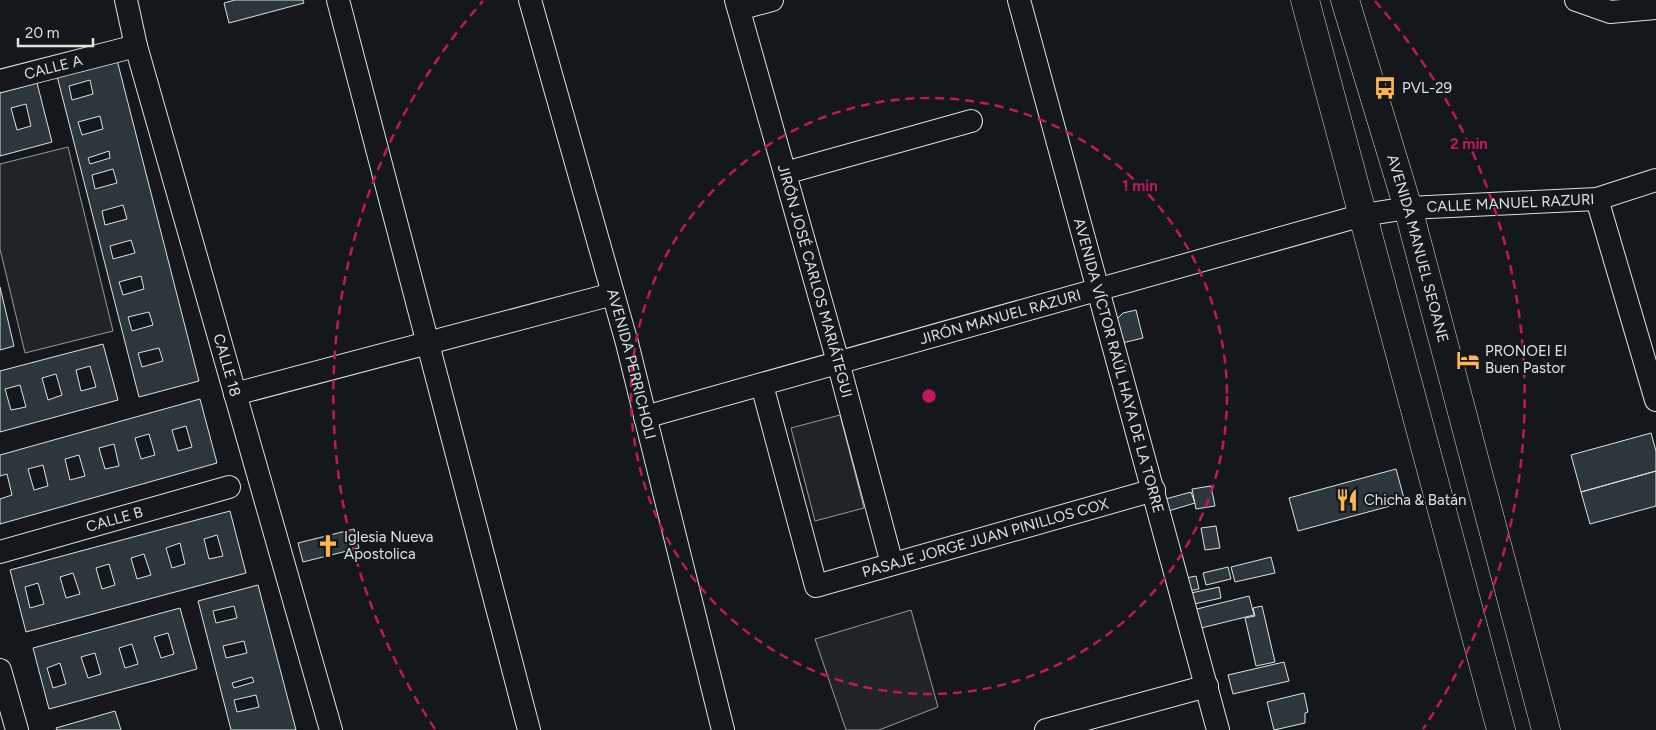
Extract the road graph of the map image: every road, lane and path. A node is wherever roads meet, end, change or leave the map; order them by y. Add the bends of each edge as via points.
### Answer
1 (126, 0) edge
2 (338, 0) edge
3 (530, 0) edge
4 (772, 0) edge
5 (1019, 0) edge
6 (1305, 0) edge
7 (1345, 0) edge
8 (1576, 0) edge
9 (737, 5) edge
10 (1656, 8) edge
11 (136, 46) junction
12 (0, 82) edge
13 (971, 121) dead end
14 (785, 173) junction
15 (1656, 180) edge
16 (1597, 199) junction
17 (1408, 208) junction
18 (1363, 216) junction
19 (1098, 289) junction
20 (613, 294) junction
21 (428, 343) junction
22 (1649, 343) edge
23 (838, 362) junction
24 (762, 385) junction
25 (235, 394) junction
26 (1656, 400) edge
27 (645, 416) junction
28 (229, 487) dead end
29 (1154, 490) junction
30 (0, 552) edge
31 (892, 564) junction
32 (0, 670) edge
33 (1207, 686) junction
34 (17, 730) edge
35 (332, 730) edge
36 (529, 730) edge
37 (723, 730) edge
38 (1046, 730) edge
39 (1218, 730) edge
40 (1501, 730) edge
41 (1546, 730) edge

1 - 11 street, CALLE 18
2 - 21 street
3 - 20 street, AVENIDA PERRICHOLI
4 - 9 street
5 - 19 street, AVENIDA VÍCTOR RAÚL HAYA DE LA TORRE
6 - 18 street
7 - 17 street, AVENIDA MANUEL SEOANE
8 - 10 street via 1610,12
9 - 14 street, JIRÓN JOSÉ CARLOS MARIÁTEGUI
11 - 12 street, CALLE A
11 - 25 street, CALLE 18
13 - 14 street
14 - 23 street, JIRÓN JOSÉ CARLOS MARIÁTEGUI
15 - 16 street, CALLE MANUEL RAZURI
16 - 17 street, CALLE MANUEL RAZURI
16 - 22 street
17 - 18 street, CALLE MANUEL RAZURI
17 - 41 street, AVENIDA MANUEL SEOANE
18 - 19 street, JIRÓN MANUEL RAZURI
18 - 40 street
19 - 23 street, JIRÓN MANUEL RAZURI
19 - 29 street, AVENIDA VÍCTOR RAÚL HAYA DE LA TORRE
20 - 21 street
20 - 27 street, AVENIDA PERRICHOLI
21 - 25 street
21 - 36 street
22 - 26 street
23 - 24 street, JIRÓN MANUEL RAZURI
23 - 31 street, JIRÓN JOSÉ CARLOS MARIÁTEGUI
24 - 27 street, JIRÓN MANUEL RAZURI
24 - 31 street, PASAJE JORGE JUAN PINILLOS COX via 816,586
25 - 35 street, CALLE 18
27 - 37 street, AVENIDA PERRICHOLI
28 - 30 street, CALLE B
29 - 31 street, PASAJE JORGE JUAN PINILLOS COX
29 - 33 street, AVENIDA VÍCTOR RAÚL HAYA DE LA TORRE
32 - 34 street
33 - 38 street
33 - 39 street, AVENIDA VÍCTOR RAÚL HAYA DE LA TORRE

